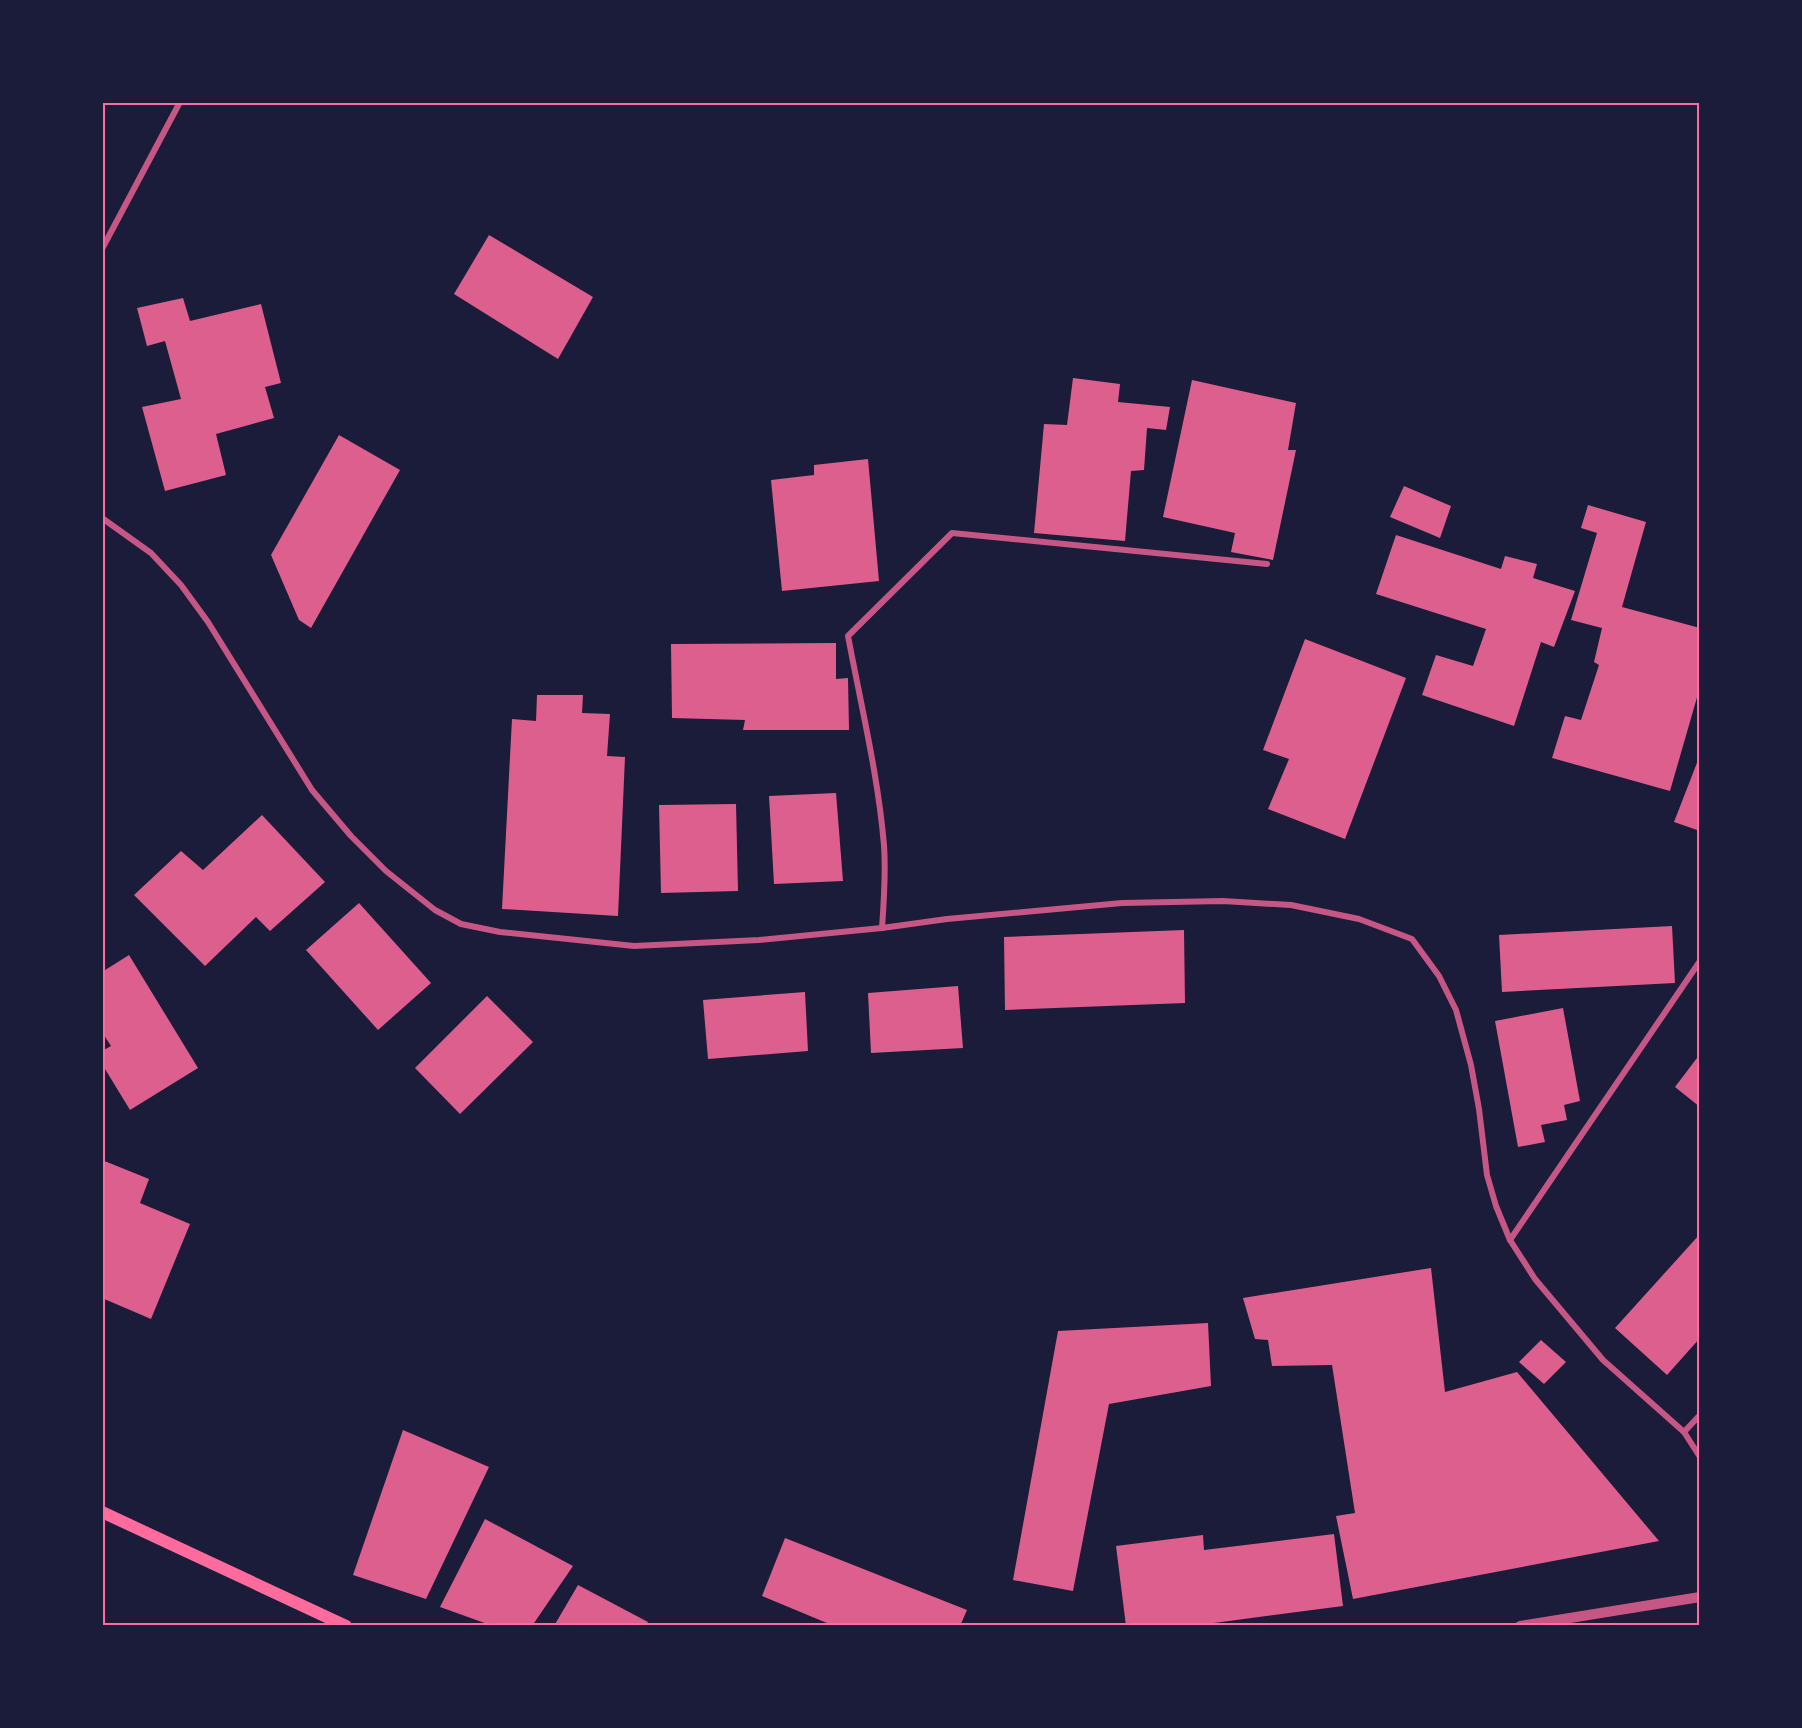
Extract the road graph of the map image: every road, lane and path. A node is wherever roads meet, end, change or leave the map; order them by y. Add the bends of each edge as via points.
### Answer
1 (180, 102) edge
2 (102, 249) edge
3 (102, 518) edge
4 (1267, 564) dead end
5 (882, 928) junction
6 (1700, 961) edge
7 (1510, 1240) junction
8 (1700, 1414) edge
9 (1684, 1432) junction
10 (1700, 1457) edge
11 (102, 1512) edge
12 (1700, 1598) edge
13 (346, 1626) edge
14 (1520, 1626) edge

1 - 2 street
3 - 5 street via 151,553 181,585 312,790 351,836 386,871 435,910 461,924 500,932 634,946 759,940
4 - 5 street via 952,533 848,636 884,847
5 - 7 street via 1122,903 1223,901 1302,907 1359,919 1412,939 1439,976 1456,1010 1473,1076 1487,1175
6 - 7 street
7 - 9 street via 1535,1279 1603,1360
8 - 9 street
9 - 10 street
11 - 13 main road
12 - 14 street

